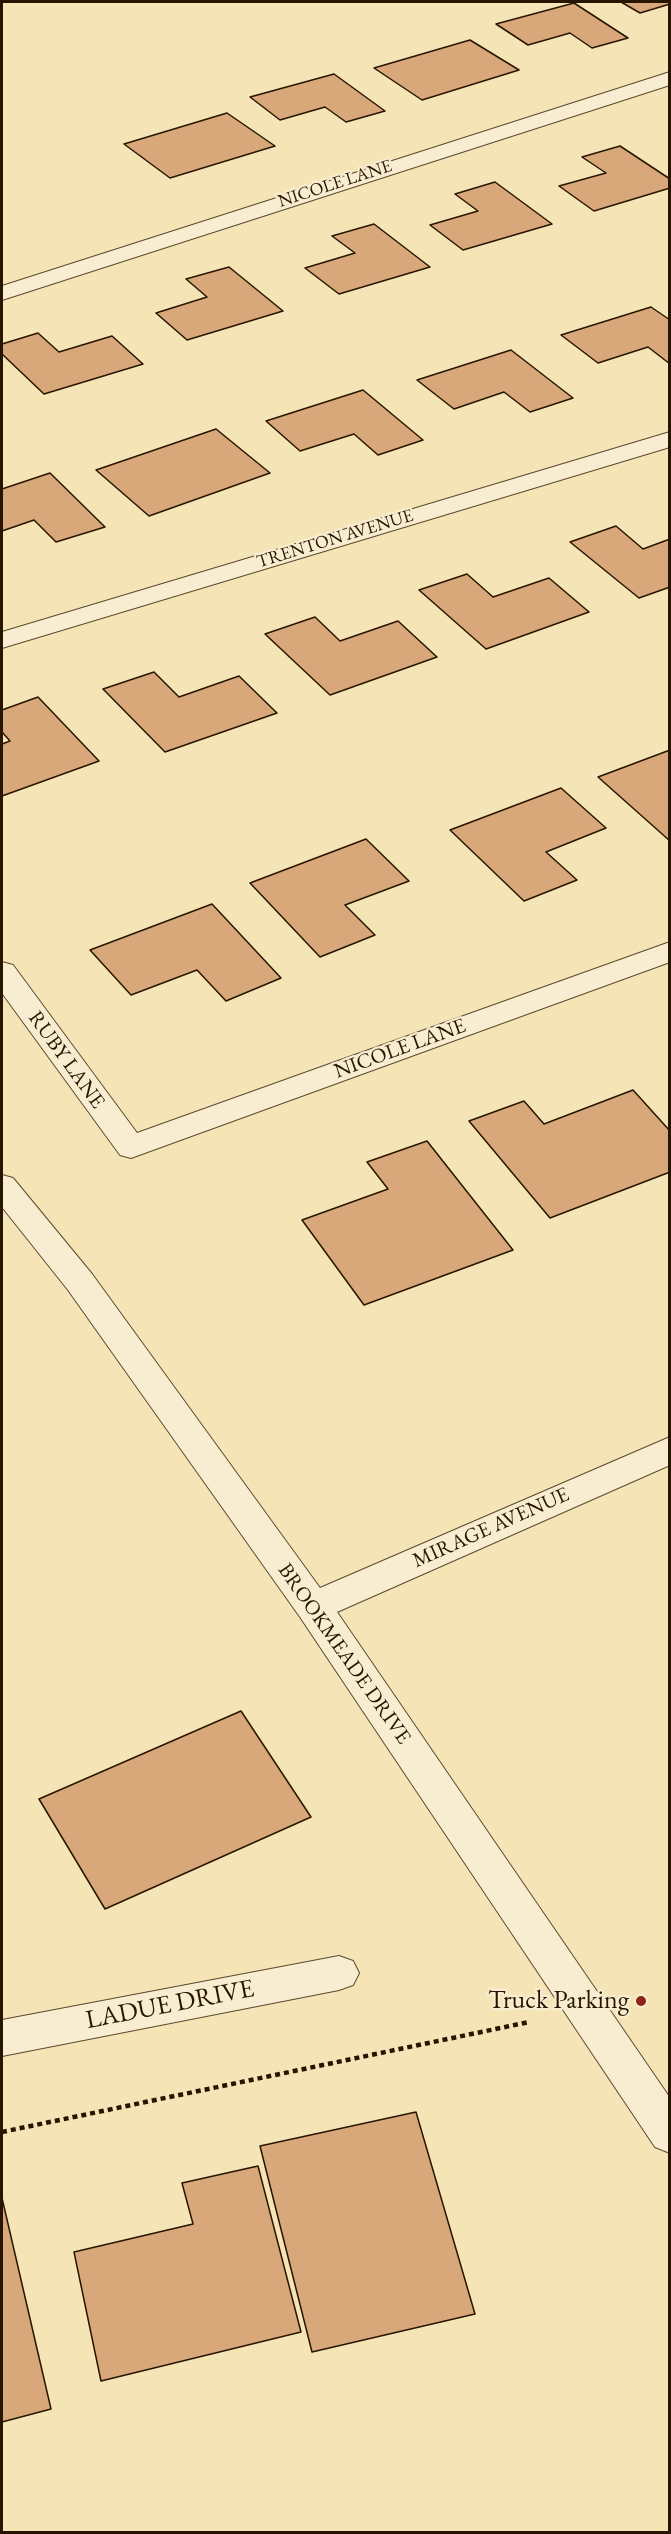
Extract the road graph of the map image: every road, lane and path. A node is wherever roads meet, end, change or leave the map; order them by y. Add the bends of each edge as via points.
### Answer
1 (669, 78) edge
2 (2, 293) edge
3 (669, 439) edge
4 (2, 640) edge
5 (669, 951) edge
6 (2, 972) edge
7 (130, 1147) joint
8 (2, 1186) edge
9 (669, 1450) edge
10 (314, 1606) junction
11 (339, 1973) dead end
12 (586, 2010) junction
13 (2, 2038) edge
14 (2, 2132) edge
15 (669, 2134) edge

1 - 2 street, NICOLE LANE
3 - 4 street, TRENTON AVENUE
5 - 7 street, NICOLE LANE
6 - 7 street, RUBY LANE
8 - 10 street, BROOKMEADE DRIVE via 80,1282
9 - 10 street, MIRAGE AVENUE
10 - 12 street, BROOKMEADE DRIVE
11 - 13 street, LADUE DRIVE
12 - 14 path
12 - 15 street, BROOKMEADE DRIVE

